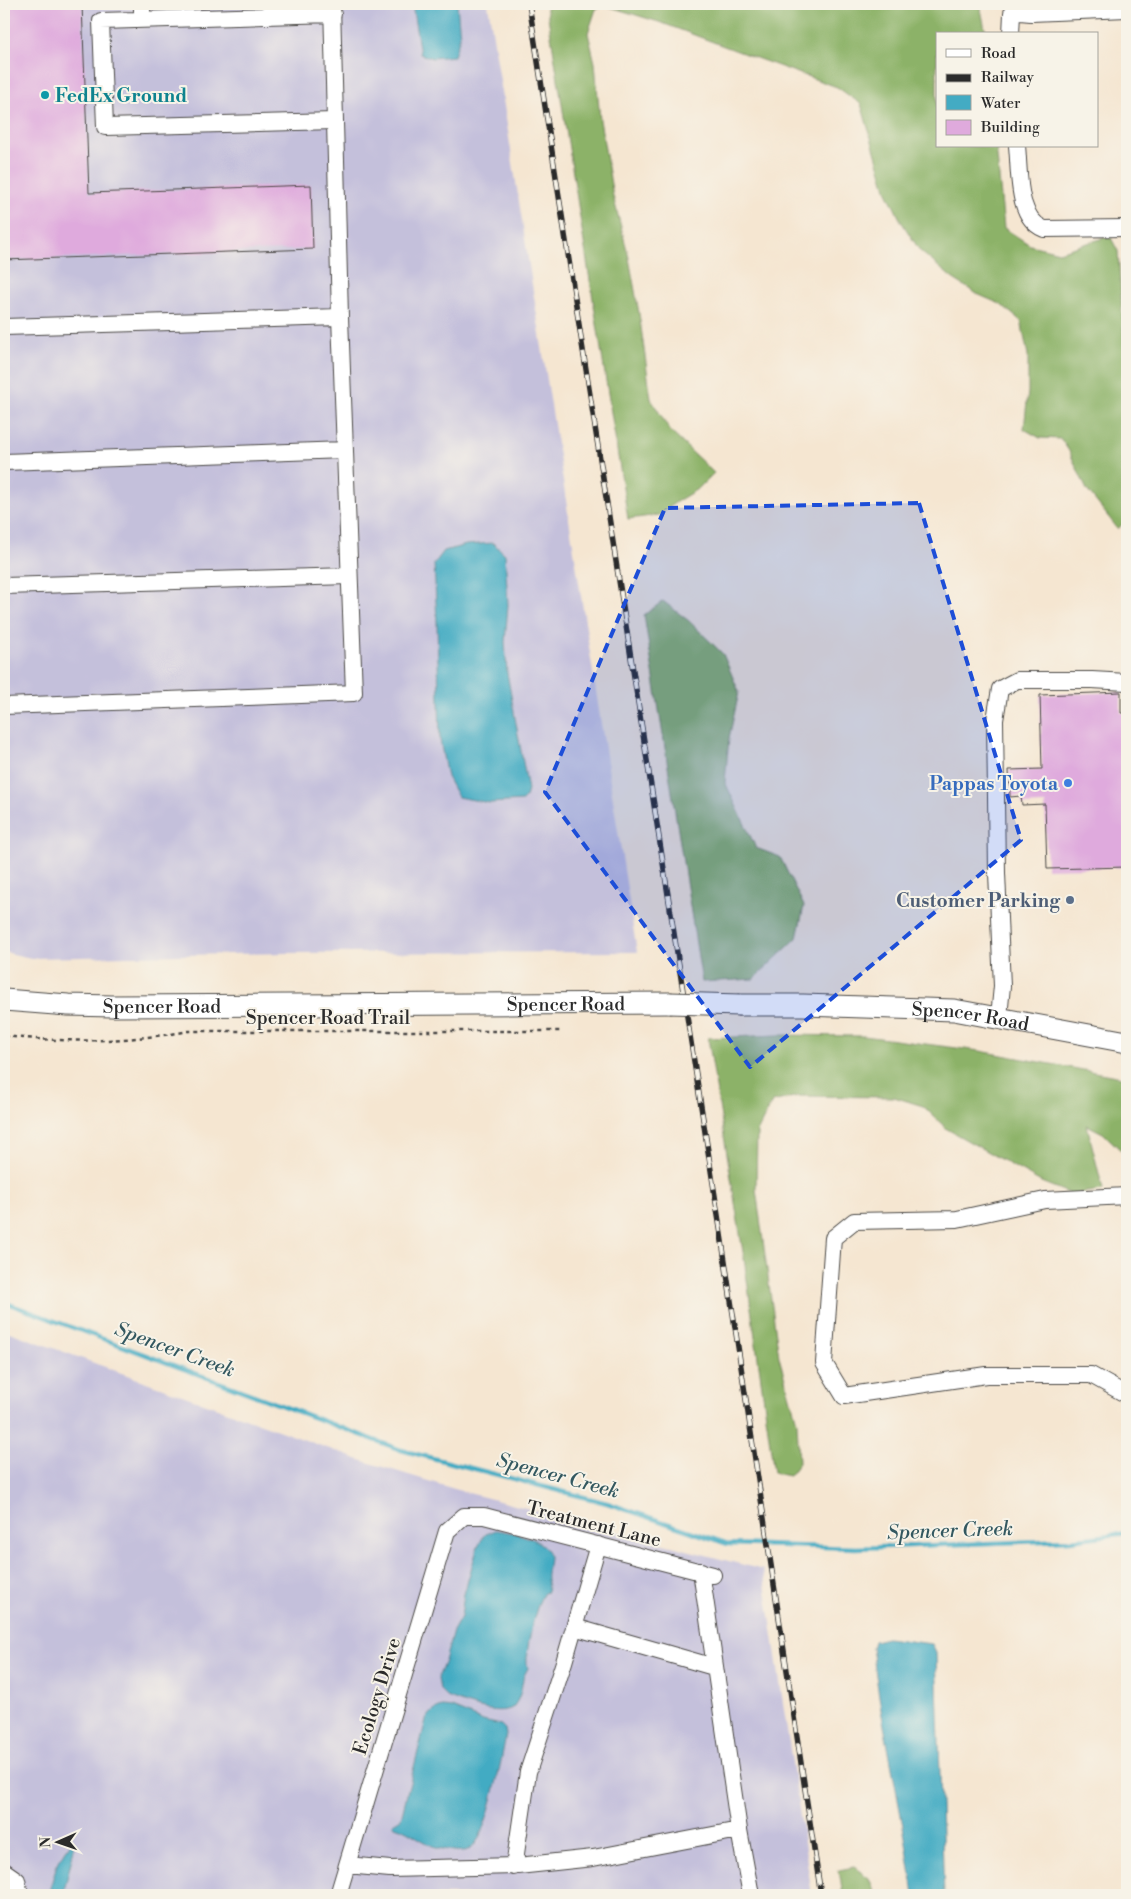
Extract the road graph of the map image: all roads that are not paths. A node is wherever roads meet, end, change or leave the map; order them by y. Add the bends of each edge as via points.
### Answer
1 (142, 4) edge
2 (333, 9) edge
3 (1127, 9) edge
4 (235, 11) edge
5 (142, 20) junction
6 (1011, 32) edge
7 (335, 121) junction
8 (1017, 148) edge
9 (1127, 228) edge
10 (340, 317) junction
11 (4, 327) edge
12 (344, 450) junction
13 (4, 462) edge
14 (349, 576) junction
15 (4, 586) edge
16 (1127, 682) edge
17 (4, 706) edge
18 (4, 1000) edge
19 (999, 1017) junction
20 (1127, 1042) edge
21 (1127, 1196) edge
22 (1127, 1395) edge
23 (464, 1516) joint
24 (598, 1545) junction
25 (574, 1627) junction
26 (714, 1667) junction
27 (739, 1830) junction
28 (347, 1865) junction
29 (514, 1867) junction
30 (4, 1871) edge
31 (20, 1895) edge
32 (338, 1895) edge
33 (751, 1895) edge

1 - 5 lane
2 - 4 lane
2 - 7 lane
3 - 6 lane via 1020,12 1012,14
4 - 5 lane
5 - 7 lane via 101,21 105,127
7 - 10 lane
8 - 9 lane via 1022,201 1034,225 1044,229
10 - 11 lane
10 - 12 lane
12 - 13 lane
12 - 14 lane
14 - 15 lane
14 - 17 lane via 354,693
16 - 19 lane via 1017,680 1000,689 995,720 996,874 1002,986
18 - 19 main road, Spencer Road, bridge via 112,1006 740,1005 954,1010
19 - 20 main road, Spencer Road
21 - 22 lane via 1045,1200 957,1219 854,1221 833,1238 824,1363 844,1396 986,1375 1092,1375
23 - 24 lane, Treatment Lane via 484,1516
23 - 28 lane, Ecology Drive via 446,1530
24 - 25 lane
24 - 26 lane, Treatment Lane via 707,1573
25 - 26 lane
25 - 29 lane via 528,1772
26 - 27 lane
27 - 29 lane via 592,1858
27 - 33 lane
28 - 29 lane
28 - 32 lane, Ecology Drive
30 - 31 lane via 17,1880

